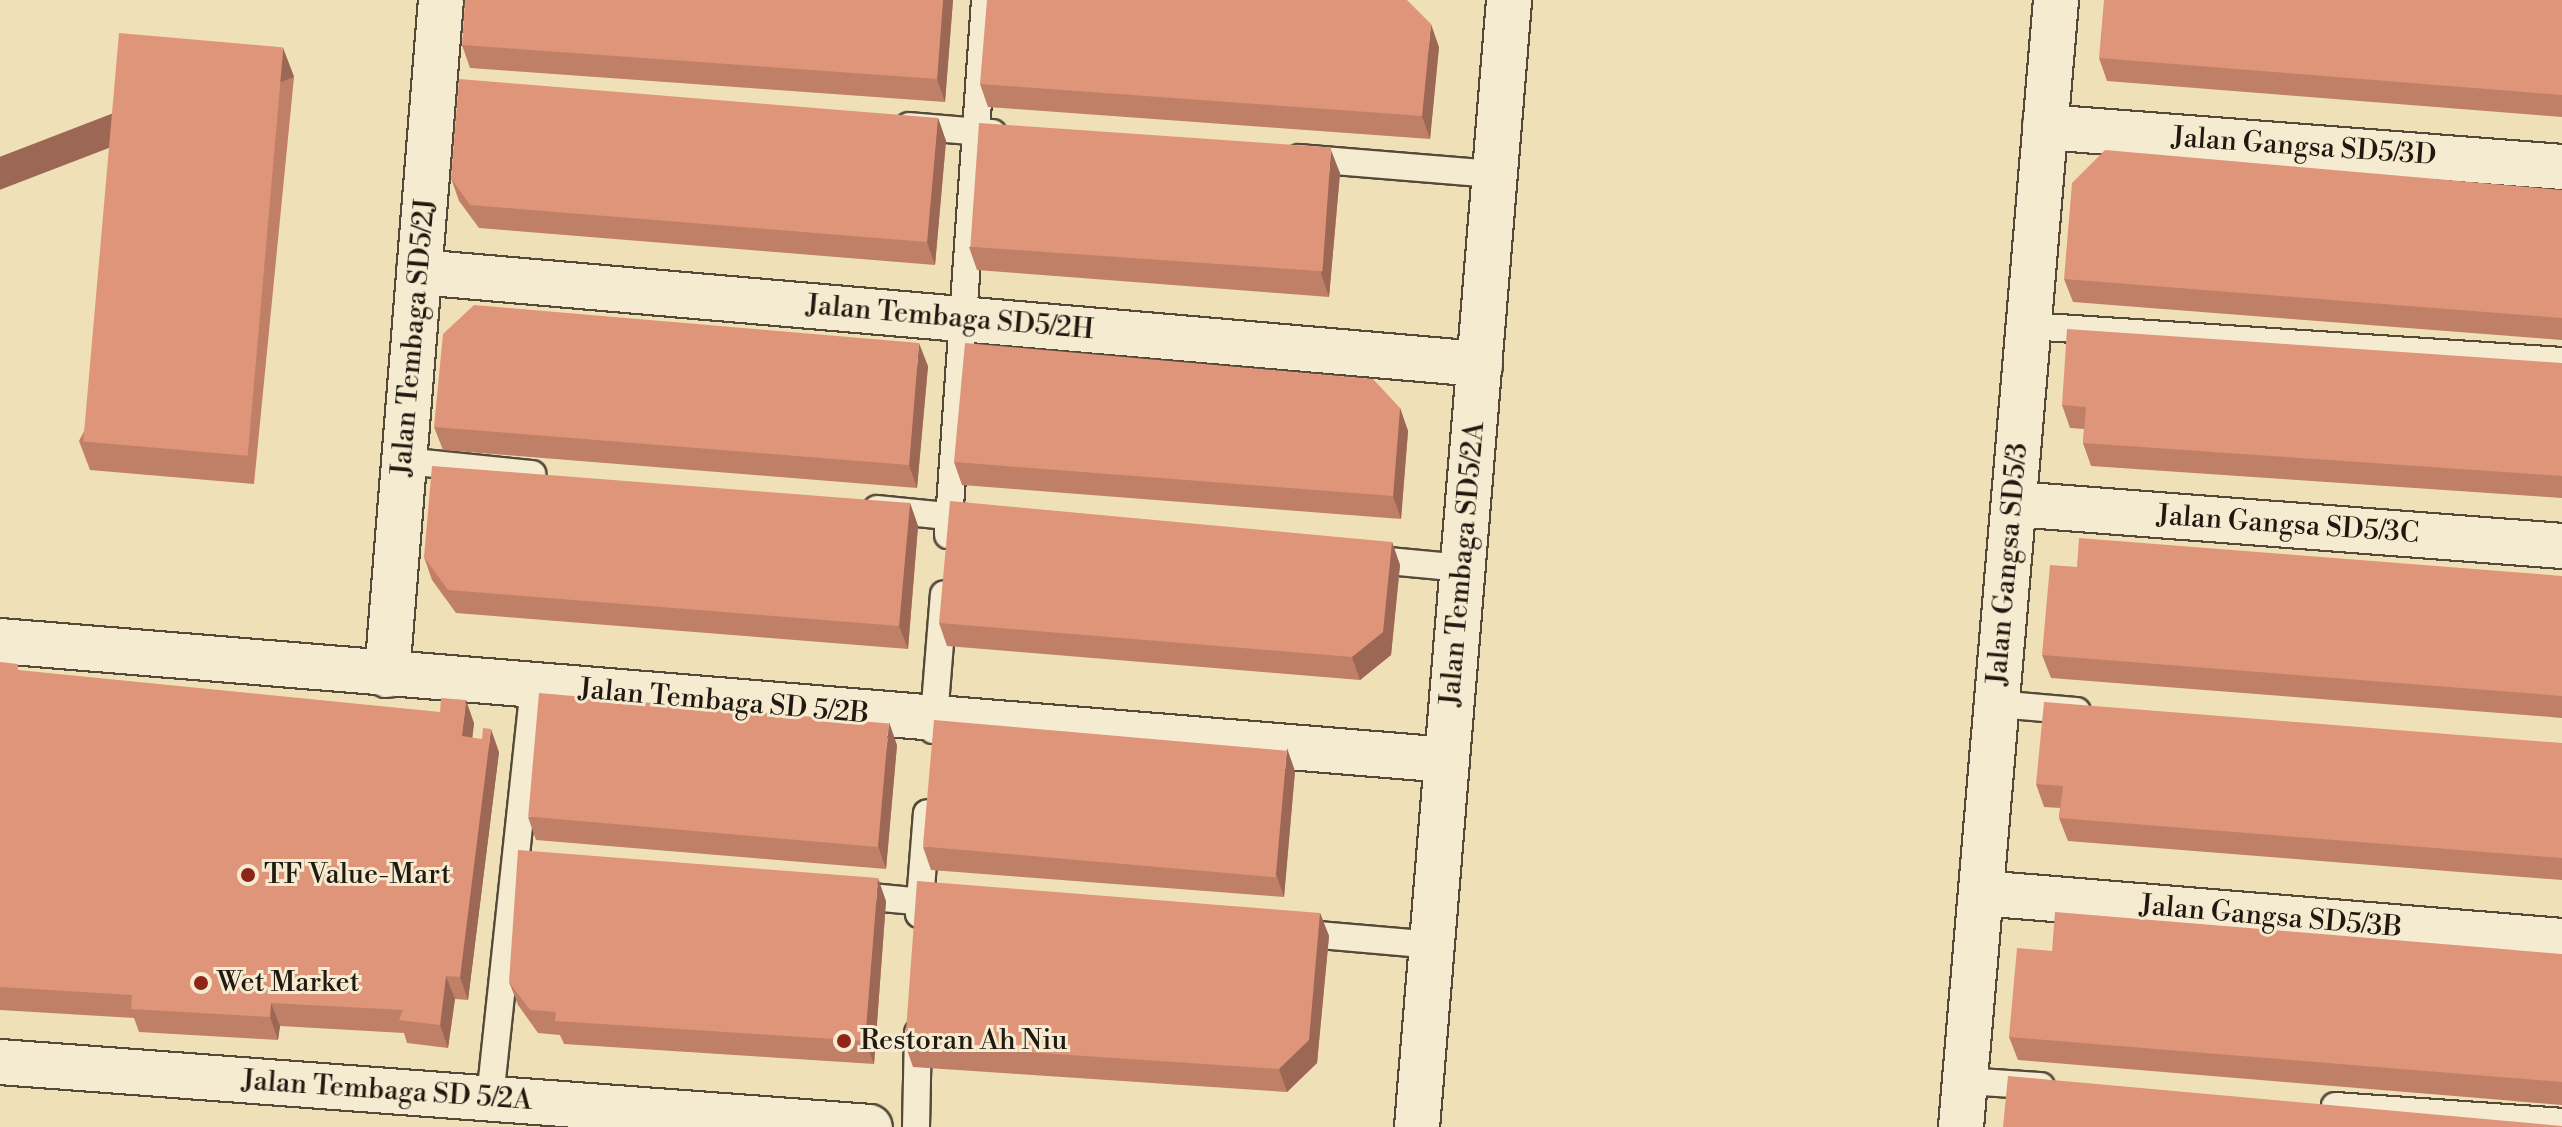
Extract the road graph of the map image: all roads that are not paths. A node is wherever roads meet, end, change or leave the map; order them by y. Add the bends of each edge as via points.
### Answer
1 (441, 0) edge
2 (985, 0) edge
3 (1509, 0) edge
4 (2056, 0) edge
5 (884, 124) edge
6 (2045, 127) junction
7 (977, 131) junction
8 (1024, 135) edge
9 (1275, 156) edge
10 (2562, 167) edge
11 (1495, 174) junction
12 (419, 272) junction
13 (960, 319) junction
14 (2028, 326) junction
15 (2562, 361) edge
16 (1480, 364) junction
17 (404, 461) junction
18 (560, 477) edge
19 (2014, 504) junction
20 (856, 507) edge
21 (950, 517) junction
22 (996, 521) edge
23 (2562, 546) edge
24 (1338, 556) edge
25 (1463, 568) junction
26 (0, 641) edge
27 (387, 675) junction
28 (534, 687) junction
29 (1997, 704) junction
30 (2107, 714) edge
31 (933, 734) junction
32 (1447, 760) junction
33 (929, 780) edge
34 (515, 864) junction
35 (546, 867) edge
36 (826, 893) edge
37 (1981, 893) junction
38 (919, 902) junction
39 (966, 906) edge
40 (1277, 932) edge
41 (2562, 941) edge
42 (1432, 945) junction
43 (919, 947) edge
44 (918, 1007) edge
45 (0, 1062) edge
46 (1965, 1081) junction
47 (2075, 1089) edge
48 (490, 1098) junction
49 (2310, 1105) edge
50 (2562, 1122) edge
51 (870, 1127) edge
52 (916, 1127) edge
53 (1417, 1127) edge
54 (1961, 1127) edge

1 - 12 street, Jalan Tembaga SD5/2J via 449,87
2 - 7 lane
3 - 11 street, Jalan Tembaga SD5/2A
4 - 6 street, Jalan Gangsa SD5/3
5 - 7 lane
6 - 10 street, Jalan Gangsa SD5/3D
6 - 14 street, Jalan Gangsa SD5/3
7 - 8 lane
7 - 13 lane
9 - 11 lane
11 - 16 street, Jalan Tembaga SD5/2A
12 - 13 street, Jalan Tembaga SD5/2H
12 - 17 street, Jalan Tembaga SD5/2J
13 - 16 street, Jalan Tembaga SD5/2H
13 - 21 lane
14 - 15 lane
14 - 19 street, Jalan Gangsa SD5/3
16 - 25 street, Jalan Tembaga SD5/2A
17 - 18 lane
17 - 27 street, Jalan Tembaga SD5/2J
19 - 23 street, Jalan Gangsa SD5/3C
19 - 29 street, Jalan Gangsa SD5/3
20 - 21 lane
21 - 22 lane
21 - 31 lane
24 - 25 lane
25 - 32 street, Jalan Tembaga SD5/2A
26 - 27 street, Jalan Tembaga SD 5/2B
27 - 28 street, Jalan Tembaga SD 5/2B
28 - 31 street, Jalan Tembaga SD 5/2B
28 - 34 lane
29 - 30 lane
29 - 37 street, Jalan Gangsa SD5/3
31 - 32 street, Jalan Tembaga SD 5/2B
32 - 42 street, Jalan Tembaga SD5/2A
33 - 38 lane
34 - 35 lane
34 - 48 lane
36 - 38 lane
37 - 41 street, Jalan Gangsa SD5/3B
37 - 46 street, Jalan Gangsa SD5/3
38 - 39 lane
38 - 43 lane
40 - 42 lane
42 - 53 street, Jalan Tembaga SD5/2A
44 - 52 lane
45 - 48 street, Jalan Tembaga SD 5/2A
46 - 47 lane
46 - 54 street, Jalan Gangsa SD5/3
48 - 51 street, Jalan Tembaga SD 5/2A
49 - 50 lane

